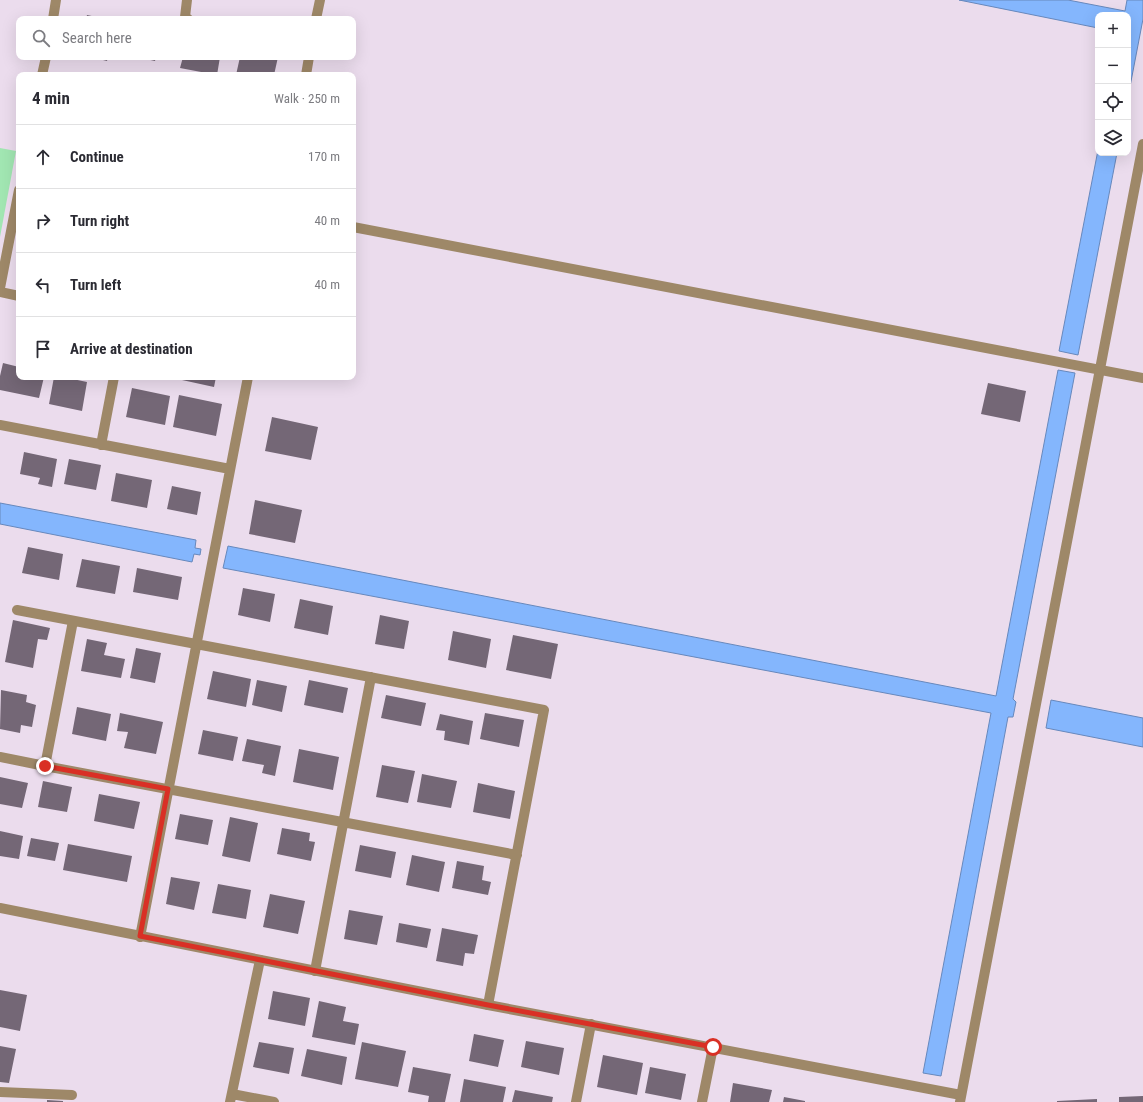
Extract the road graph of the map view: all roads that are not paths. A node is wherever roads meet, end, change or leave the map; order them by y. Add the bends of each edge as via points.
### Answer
1 (56, 0) edge
2 (187, 0) edge
3 (320, 0) edge
4 (53, 16) edge
5 (185, 16) edge
6 (317, 16) edge
7 (45, 60) edge
8 (308, 60) edge
9 (43, 72) edge
10 (306, 72) edge
11 (1143, 144) edge
12 (16, 205) edge
13 (356, 228) edge
14 (0, 288) edge
15 (0, 292) edge
16 (16, 295) edge
17 (1100, 369) junction
18 (1143, 378) edge
19 (113, 380) edge
20 (247, 380) edge
21 (0, 425) edge
22 (101, 445) junction
23 (230, 469) junction
24 (17, 610) dead end
25 (73, 621) junction
26 (196, 644) junction
27 (371, 677) junction
28 (0, 757) edge
29 (45, 766) junction
30 (168, 789) junction
31 (343, 822) junction
32 (517, 855) junction
33 (0, 908) edge
34 (140, 936) junction
35 (260, 960) junction
36 (315, 971) junction
37 (488, 1005) junction
38 (591, 1024) junction
39 (713, 1047) junction
40 (0, 1092) edge
41 (72, 1095) dead end
42 (231, 1098) edge
43 (961, 1098) edge
44 (274, 1102) edge
45 (576, 1102) edge
46 (702, 1102) edge

1 - 4 street
2 - 5 street
3 - 6 street
7 - 9 street
8 - 10 street
11 - 17 street
12 - 14 street
13 - 17 street
15 - 16 street
17 - 18 street
17 - 43 street
19 - 22 street
20 - 23 street
21 - 22 street
22 - 23 street
23 - 26 street
24 - 25 street
25 - 26 street
25 - 29 street
26 - 27 street
26 - 30 street
27 - 31 street
27 - 32 street via 544,710
28 - 29 street
29 - 30 street
30 - 31 street
30 - 34 street
31 - 32 street
31 - 36 street
32 - 37 street
33 - 34 street
34 - 35 street
35 - 36 street
35 - 42 street
36 - 37 street
37 - 38 street
38 - 39 street
38 - 45 street
39 - 43 street
39 - 46 street
40 - 41 street
42 - 44 street

